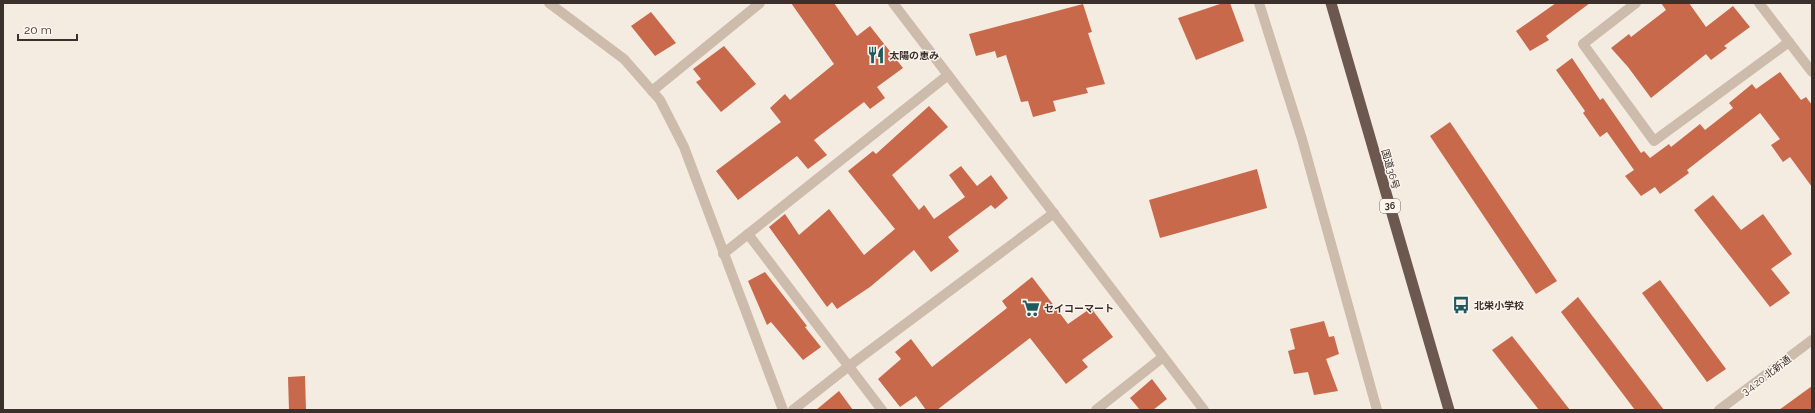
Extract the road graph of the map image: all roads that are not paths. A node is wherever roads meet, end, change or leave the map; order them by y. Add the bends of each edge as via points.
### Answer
1 (549, 3) edge
2 (760, 3) edge
3 (893, 3) edge
4 (1259, 3) edge
5 (1330, 3) edge
6 (1636, 3) edge
7 (1759, 3) edge
8 (1789, 42) junction
9 (1812, 72) edge
10 (948, 75) junction
11 (652, 91) junction
12 (1054, 213) junction
13 (748, 234) junction
14 (723, 254) junction
15 (1812, 341) edge
16 (1163, 357) junction
17 (848, 366) junction
18 (783, 410) edge
19 (793, 410) edge
20 (882, 410) edge
21 (1096, 410) edge
22 (1204, 410) edge
23 (1377, 410) edge
24 (1449, 410) edge
25 (1720, 410) edge

1 - 11 street via 624,59
2 - 11 street
3 - 10 street
4 - 23 street via 1302,139
5 - 24 highway, 国道36号 / 36
6 - 8 street via 1583,44 1654,141
7 - 8 street
8 - 9 street
10 - 12 street
10 - 13 street
11 - 14 street via 660,100 684,147
12 - 16 street
12 - 17 street
13 - 14 street
13 - 17 street
14 - 18 street
15 - 25 street, 3.4.20 北新通
16 - 21 street
16 - 22 street
17 - 19 street
17 - 20 street

